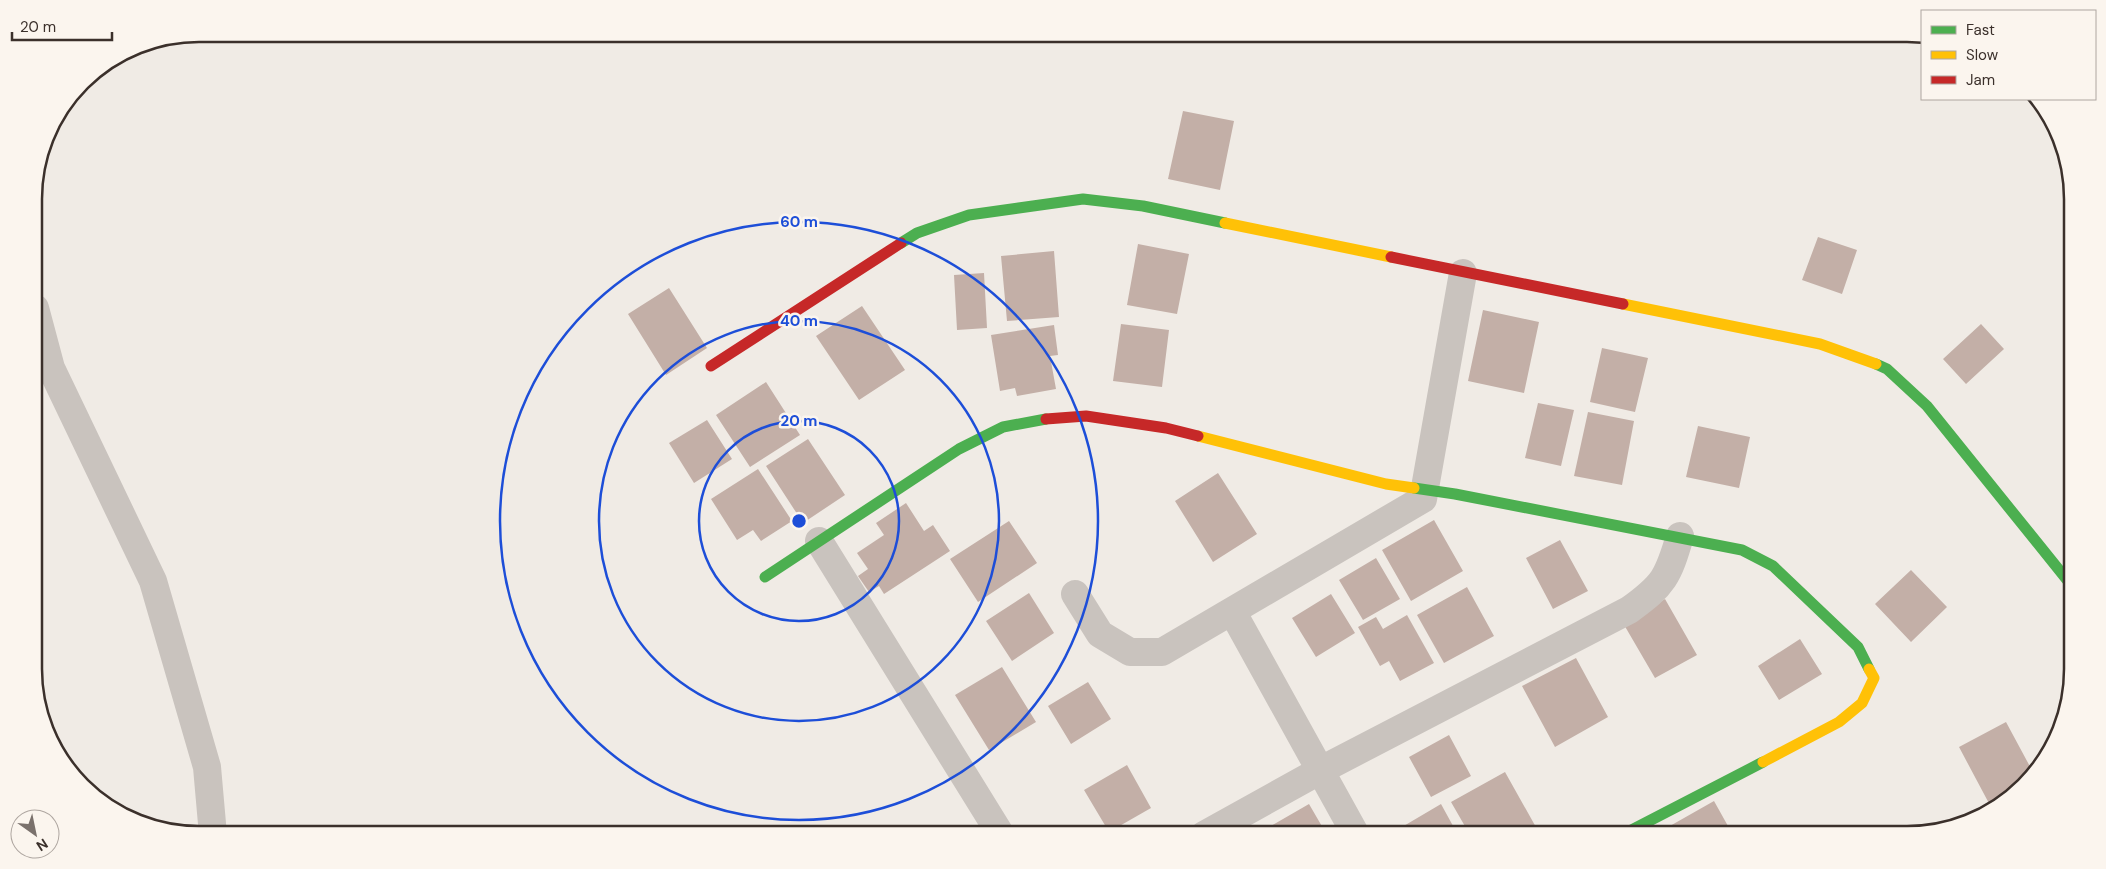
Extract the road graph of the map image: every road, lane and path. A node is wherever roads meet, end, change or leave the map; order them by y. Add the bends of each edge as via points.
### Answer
1 (1463, 273) junction
2 (43, 337) edge
3 (710, 366) dead end
4 (1425, 490) junction
5 (1680, 536) junction
6 (818, 541) junction
7 (2064, 576) edge
8 (765, 577) dead end
9 (1076, 594) dead end
10 (1232, 611) junction
11 (1321, 770) junction
12 (212, 826) edge
13 (995, 826) edge
14 (1220, 826) edge
15 (1351, 826) edge
16 (1639, 826) edge

1 - 3 street via 1143,206 1083,199 1026,206 969,215 917,233
1 - 4 street
1 - 7 street via 1820,344 1887,369 1927,406
2 - 12 street via 51,368 153,581 207,767
4 - 5 street
4 - 6 street via 1386,484 1166,428 1086,416 1061,418 1003,427 959,449
4 - 10 street via 1424,498
5 - 11 street via 1670,570 1652,593 1629,610
5 - 16 street via 1742,550 1773,566 1858,647 1874,678 1862,703 1839,722
6 - 8 street
6 - 13 street
9 - 10 street via 1100,634 1130,652 1162,652
10 - 11 street
11 - 14 street
11 - 15 street

